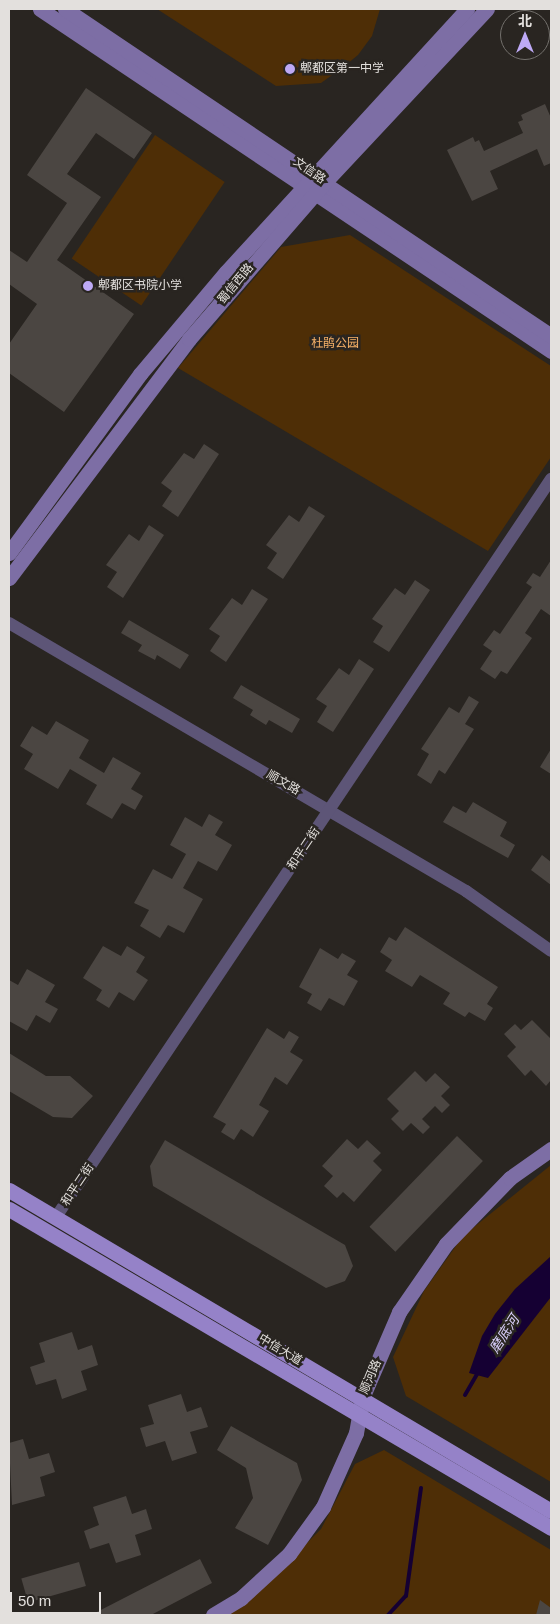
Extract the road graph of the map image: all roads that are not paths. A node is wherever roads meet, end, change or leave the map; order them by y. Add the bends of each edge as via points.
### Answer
1 (40, 9) edge
2 (64, 9) edge
3 (467, 9) edge
4 (487, 9) edge
5 (314, 184) junction
6 (551, 336) edge
7 (551, 351) edge
8 (551, 479) edge
9 (9, 553) edge
10 (9, 578) edge
11 (9, 623) edge
12 (330, 811) junction
13 (551, 951) edge
14 (551, 1149) edge
15 (9, 1190) edge
16 (9, 1209) edge
17 (56, 1217) junction
18 (360, 1406) junction
19 (551, 1511) edge
20 (551, 1528) edge
21 (213, 1615) edge

1 - 5 street
2 - 5 street, 文信路
3 - 5 street, 蜀信西路
4 - 5 street, 蜀信西路
5 - 6 street, 文信路
5 - 7 street
5 - 9 street, 蜀信西路 via 140,374
5 - 10 street, 蜀信西路 via 189,339
8 - 12 street, 和平二街
11 - 12 street, 顺文路
12 - 13 street, 顺文路 via 466,891
12 - 17 street, 和平二街
14 - 18 street, 顺河路 via 510,1178 446,1244 399,1312
15 - 17 main road, 中信大道
16 - 18 main road, 中信大道
17 - 18 main road, 中信大道
18 - 19 main road, 中信大道
18 - 20 main road, 中信大道
18 - 21 street, 顺河路 via 356,1433 323,1508 289,1554 241,1598

